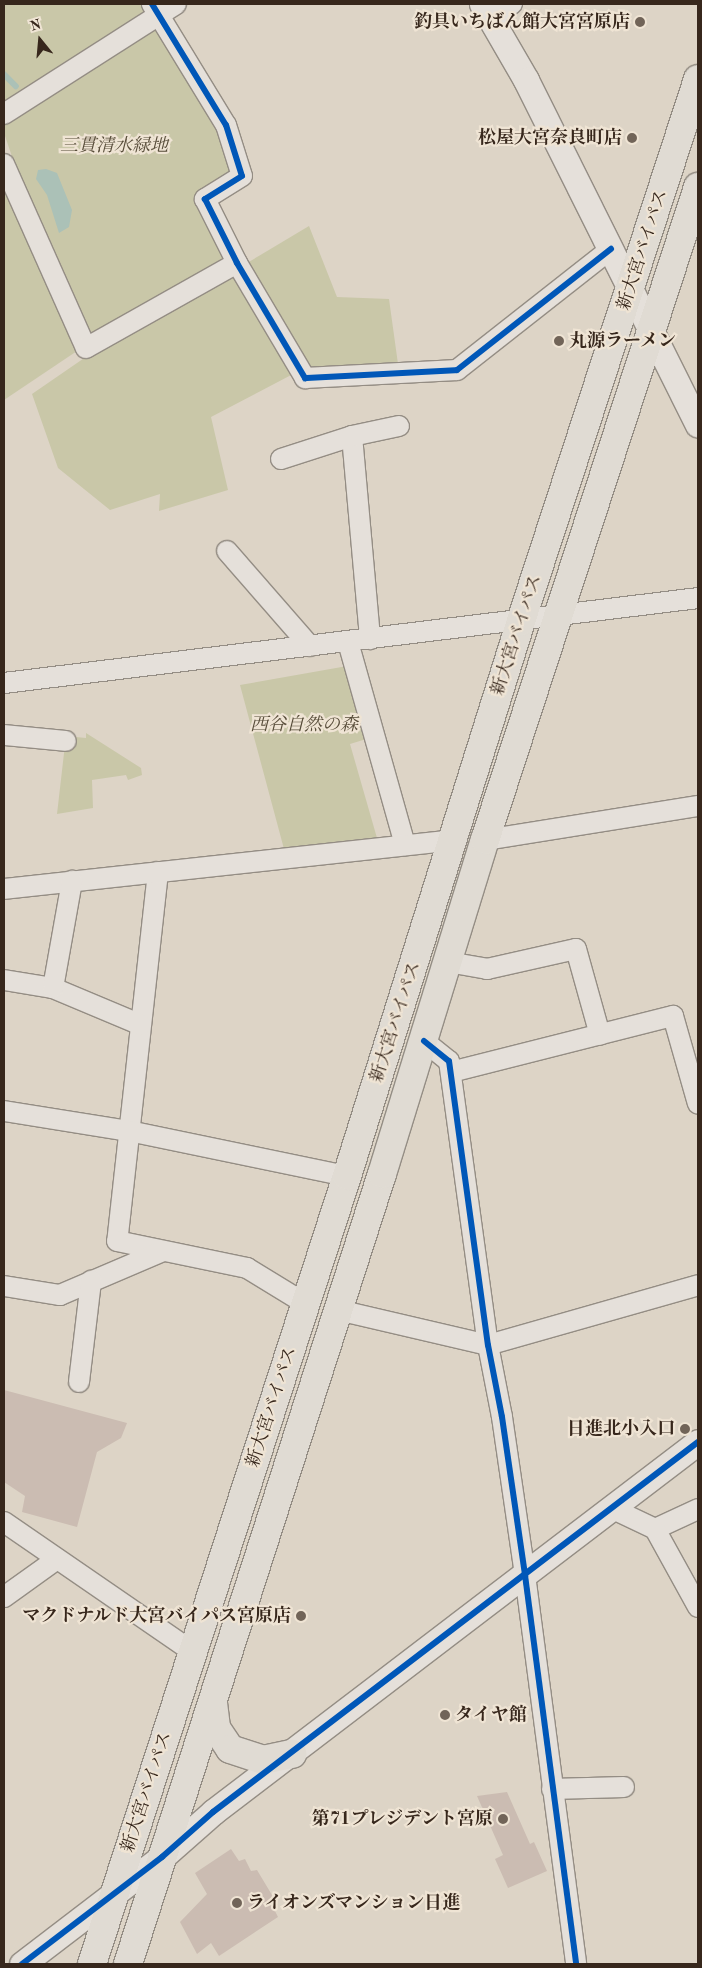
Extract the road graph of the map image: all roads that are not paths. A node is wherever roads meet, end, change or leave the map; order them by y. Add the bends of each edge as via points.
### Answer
1 (176, 4) edge
2 (512, 4) edge
3 (155, 9) edge
4 (487, 12) edge
5 (698, 79) edge
6 (4, 114) edge
7 (4, 164) edge
8 (698, 187) edge
9 (611, 249) junction
10 (236, 263) junction
11 (631, 288) junction
12 (653, 334) junction
13 (698, 425) edge
14 (399, 426) dead end
15 (352, 436) junction
16 (280, 459) dead end
17 (227, 551) dead end
18 (698, 598) edge
19 (560, 617) junction
20 (521, 621) junction
21 (370, 639) junction
22 (348, 642) junction
23 (310, 646) junction
24 (4, 683) edge
25 (4, 735) edge
26 (66, 741) dead end
27 (698, 806) edge
28 (454, 840) junction
29 (485, 840) junction
30 (405, 845) junction
31 (158, 872) junction
32 (72, 882) junction
33 (4, 889) edge
34 (448, 962) junction
35 (4, 980) edge
36 (53, 988) junction
37 (141, 1025) junction
38 (600, 1034) junction
39 (424, 1041) junction
40 (451, 1072) junction
41 (698, 1104) edge
42 (4, 1110) edge
43 (129, 1131) junction
44 (347, 1176) junction
45 (163, 1251) junction
46 (92, 1281) junction
47 (698, 1284) edge
48 (4, 1286) edge
49 (306, 1304) junction
50 (338, 1310) junction
51 (488, 1345) junction
52 (79, 1382) dead end
53 (698, 1442) edge
54 (611, 1508) junction
55 (698, 1509) edge
56 (4, 1522) edge
57 (655, 1530) junction
58 (57, 1558) junction
59 (525, 1575) junction
60 (4, 1598) edge
61 (698, 1607) edge
62 (192, 1651) junction
63 (213, 1703) junction
64 (292, 1754) junction
65 (624, 1787) dead end
66 (552, 1789) junction
67 (162, 1857) junction
68 (115, 1893) junction
69 (22, 1964) edge
70 (92, 1964) edge
71 (128, 1964) edge
72 (576, 1964) edge

1 - 3 street
2 - 4 street
3 - 6 street
3 - 10 street via 226,125 242,176 205,199
4 - 9 street
5 - 11 highway, 新大宮バイパス
7 - 10 street via 86,348
8 - 12 highway, 新大宮バイパス
9 - 10 street via 457,370 305,378
9 - 11 street
11 - 12 street
11 - 20 highway, 新大宮バイパス
12 - 13 street
12 - 19 highway, 新大宮バイパス
14 - 15 street
15 - 16 street
15 - 21 street
17 - 23 street
18 - 19 street
19 - 20 street
19 - 29 highway, 新大宮バイパス
20 - 21 street
20 - 28 highway, 新大宮バイパス
21 - 22 street
22 - 23 street
22 - 30 street
23 - 24 street
25 - 26 street
27 - 29 street
28 - 30 street
28 - 44 highway, 新大宮バイパス
29 - 34 highway, 新大宮バイパス
30 - 31 street
31 - 32 street
31 - 37 street
32 - 33 street
32 - 36 street
34 - 38 street via 487,969 576,949
34 - 39 highway, 新大宮バイパス
35 - 36 street
36 - 37 street
37 - 43 street
38 - 40 street
38 - 41 street via 673,1016
39 - 40 street via 449,1061
39 - 50 highway, 新大宮バイパス
40 - 51 street
42 - 43 street
43 - 44 street
43 - 45 street via 117,1241
44 - 49 highway, 新大宮バイパス
45 - 46 street
45 - 49 street via 247,1268
46 - 48 street via 60,1295
46 - 52 street
47 - 51 street
49 - 62 highway, 新大宮バイパス
50 - 51 street
50 - 63 highway, 新大宮バイパス
51 - 59 street
53 - 54 street
54 - 57 street
54 - 59 street
55 - 57 street
56 - 58 street
57 - 61 street
58 - 60 street
58 - 62 street
59 - 64 street
59 - 66 street
62 - 68 highway, 新大宮バイパス
63 - 64 highway via 216,1728 230,1749 263,1760
63 - 67 highway, 新大宮バイパス
64 - 67 street via 213,1812
65 - 66 street
66 - 72 street
67 - 68 street
67 - 71 highway, 新大宮バイパス
68 - 69 street
68 - 70 highway, 新大宮バイパス

